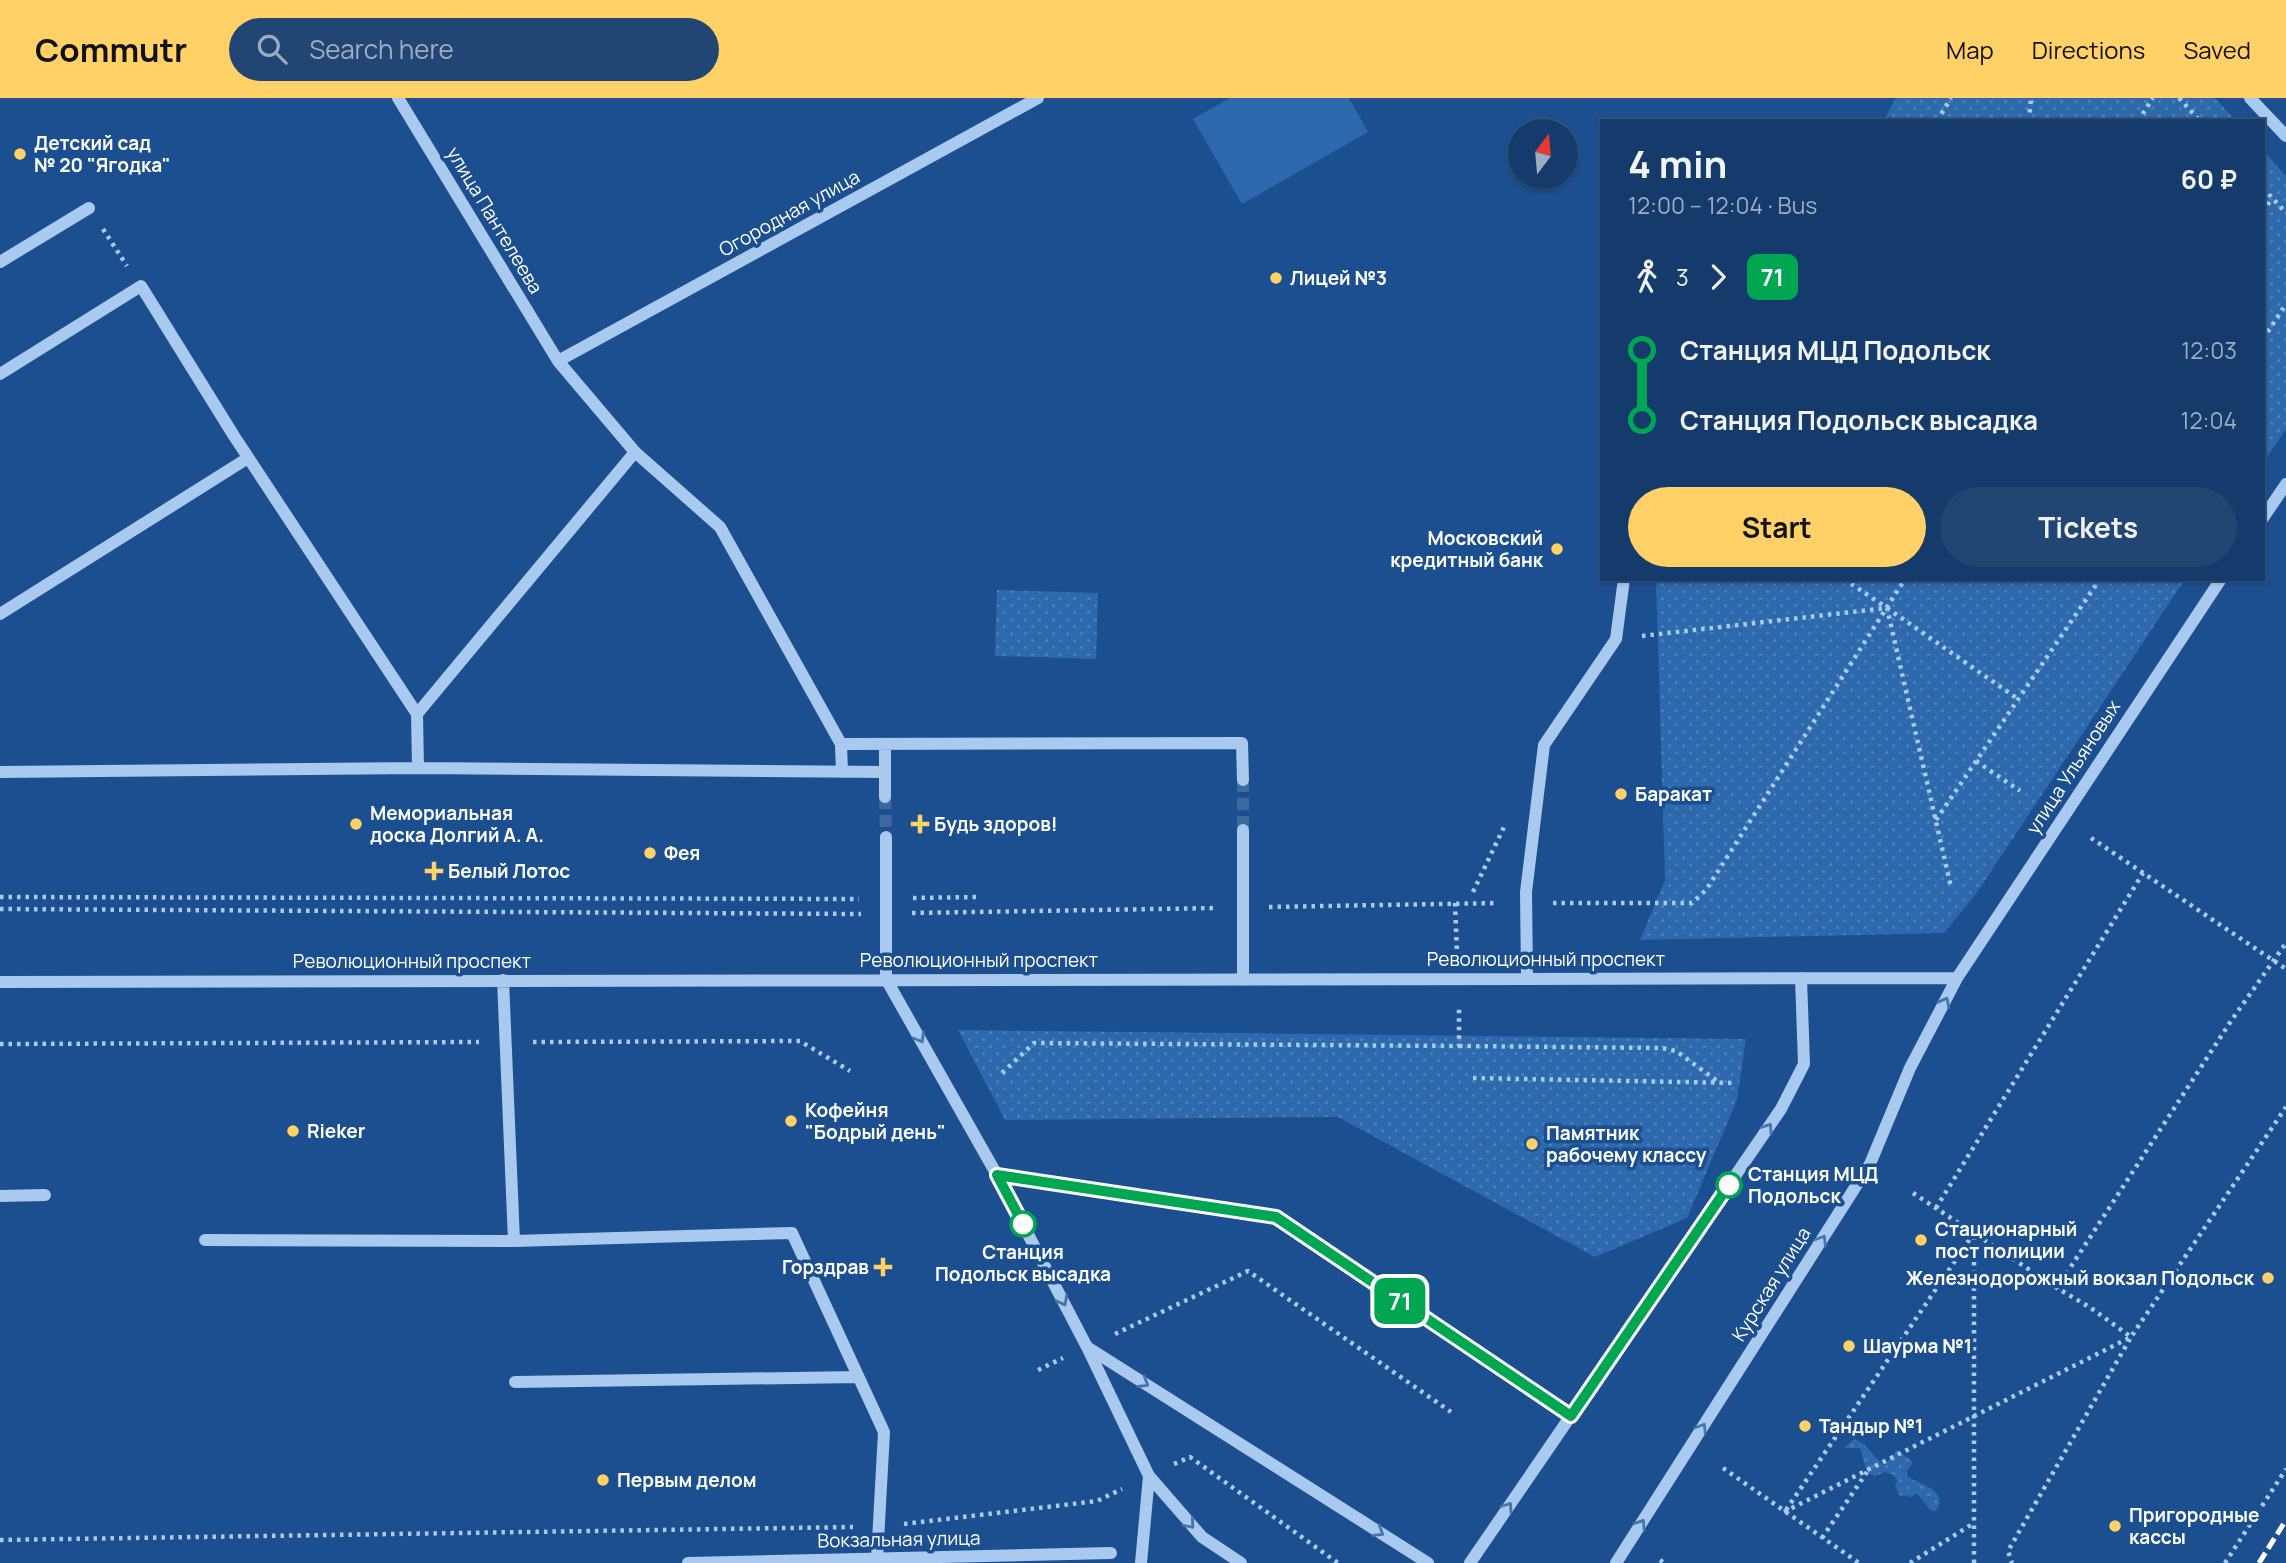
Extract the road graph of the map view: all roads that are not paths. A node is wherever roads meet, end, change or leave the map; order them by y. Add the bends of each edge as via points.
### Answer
1 (398, 98) edge
2 (1038, 98) edge
3 (2250, 98) edge
4 (2286, 136) edge
5 (89, 208) road end
6 (0, 262) edge
7 (558, 361) junction
8 (0, 374) edge
9 (635, 452) junction
10 (248, 458) junction
11 (2286, 484) edge
12 (2265, 515) edge
13 (1624, 581) edge
14 (2220, 581) edge
15 (0, 614) edge
16 (417, 714) junction
17 (841, 744) junction
18 (885, 744) junction
19 (418, 768) junction
20 (0, 772) edge
21 (842, 772) junction
22 (885, 772) junction
23 (1242, 780) tunnel mouth
24 (885, 797) tunnel mouth
25 (1243, 830) tunnel mouth
26 (886, 837) tunnel mouth
27 (1527, 977) junction
28 (1801, 978) junction
29 (1957, 978) junction
30 (886, 979) junction
31 (503, 980) junction
32 (1243, 980) junction
33 (0, 982) edge
34 (997, 1175) junction
35 (46, 1195) dead end
36 (0, 1196) edge
37 (205, 1240) dead end
38 (514, 1241) junction
39 (1087, 1347) junction
40 (858, 1377) junction
41 (515, 1382) dead end
42 (1571, 1416) junction
43 (1149, 1476) junction
44 (1111, 1553) dead end
45 (876, 1561) edge
46 (688, 1563) edge
47 (1142, 1563) edge
48 (1241, 1563) edge
49 (1428, 1563) edge
50 (1470, 1563) edge
51 (1616, 1563) edge

1 - 7 street, улица Пантелеева
2 - 7 street, Огородная улица
3 - 4 street
5 - 6 street
7 - 9 street, улица Пантелеева
8 - 10 street via 141,286
9 - 16 street
9 - 17 street, улица Пантелеева via 720,527
10 - 15 street
10 - 16 street
11 - 12 street
13 - 27 street via 1616,639 1544,745 1526,903
14 - 29 street, улица Ульяновых
16 - 19 street
17 - 18 street
17 - 21 street
18 - 22 street
18 - 23 street via 1242,743
19 - 20 street
19 - 21 street
21 - 22 street
22 - 24 street
25 - 32 street
26 - 30 street
27 - 28 street, Революционный проспект
27 - 32 street, Революционный проспект
28 - 29 street, Революционный проспект
42 -> 28 street via 1781,1110 1804,1064
51 -> 29 street, Курская улица via 1870,1164 1910,1068
30 - 31 street, Революционный проспект
30 - 32 street, Революционный проспект
30 -> 34 street
31 - 33 street, Революционный проспект
31 - 38 street
34 -> 39 street
34 - 42 street via 1276,1217
35 - 36 street
37 - 38 street
38 - 40 street via 792,1233
39 - 43 street
39 -> 49 street
40 - 41 street
40 - 45 street via 884,1432
50 -> 42 street
43 - 47 street
43 -> 48 street via 1202,1537
44 - 45 street, Вокзальная улица
45 - 46 street, Вокзальная улица

